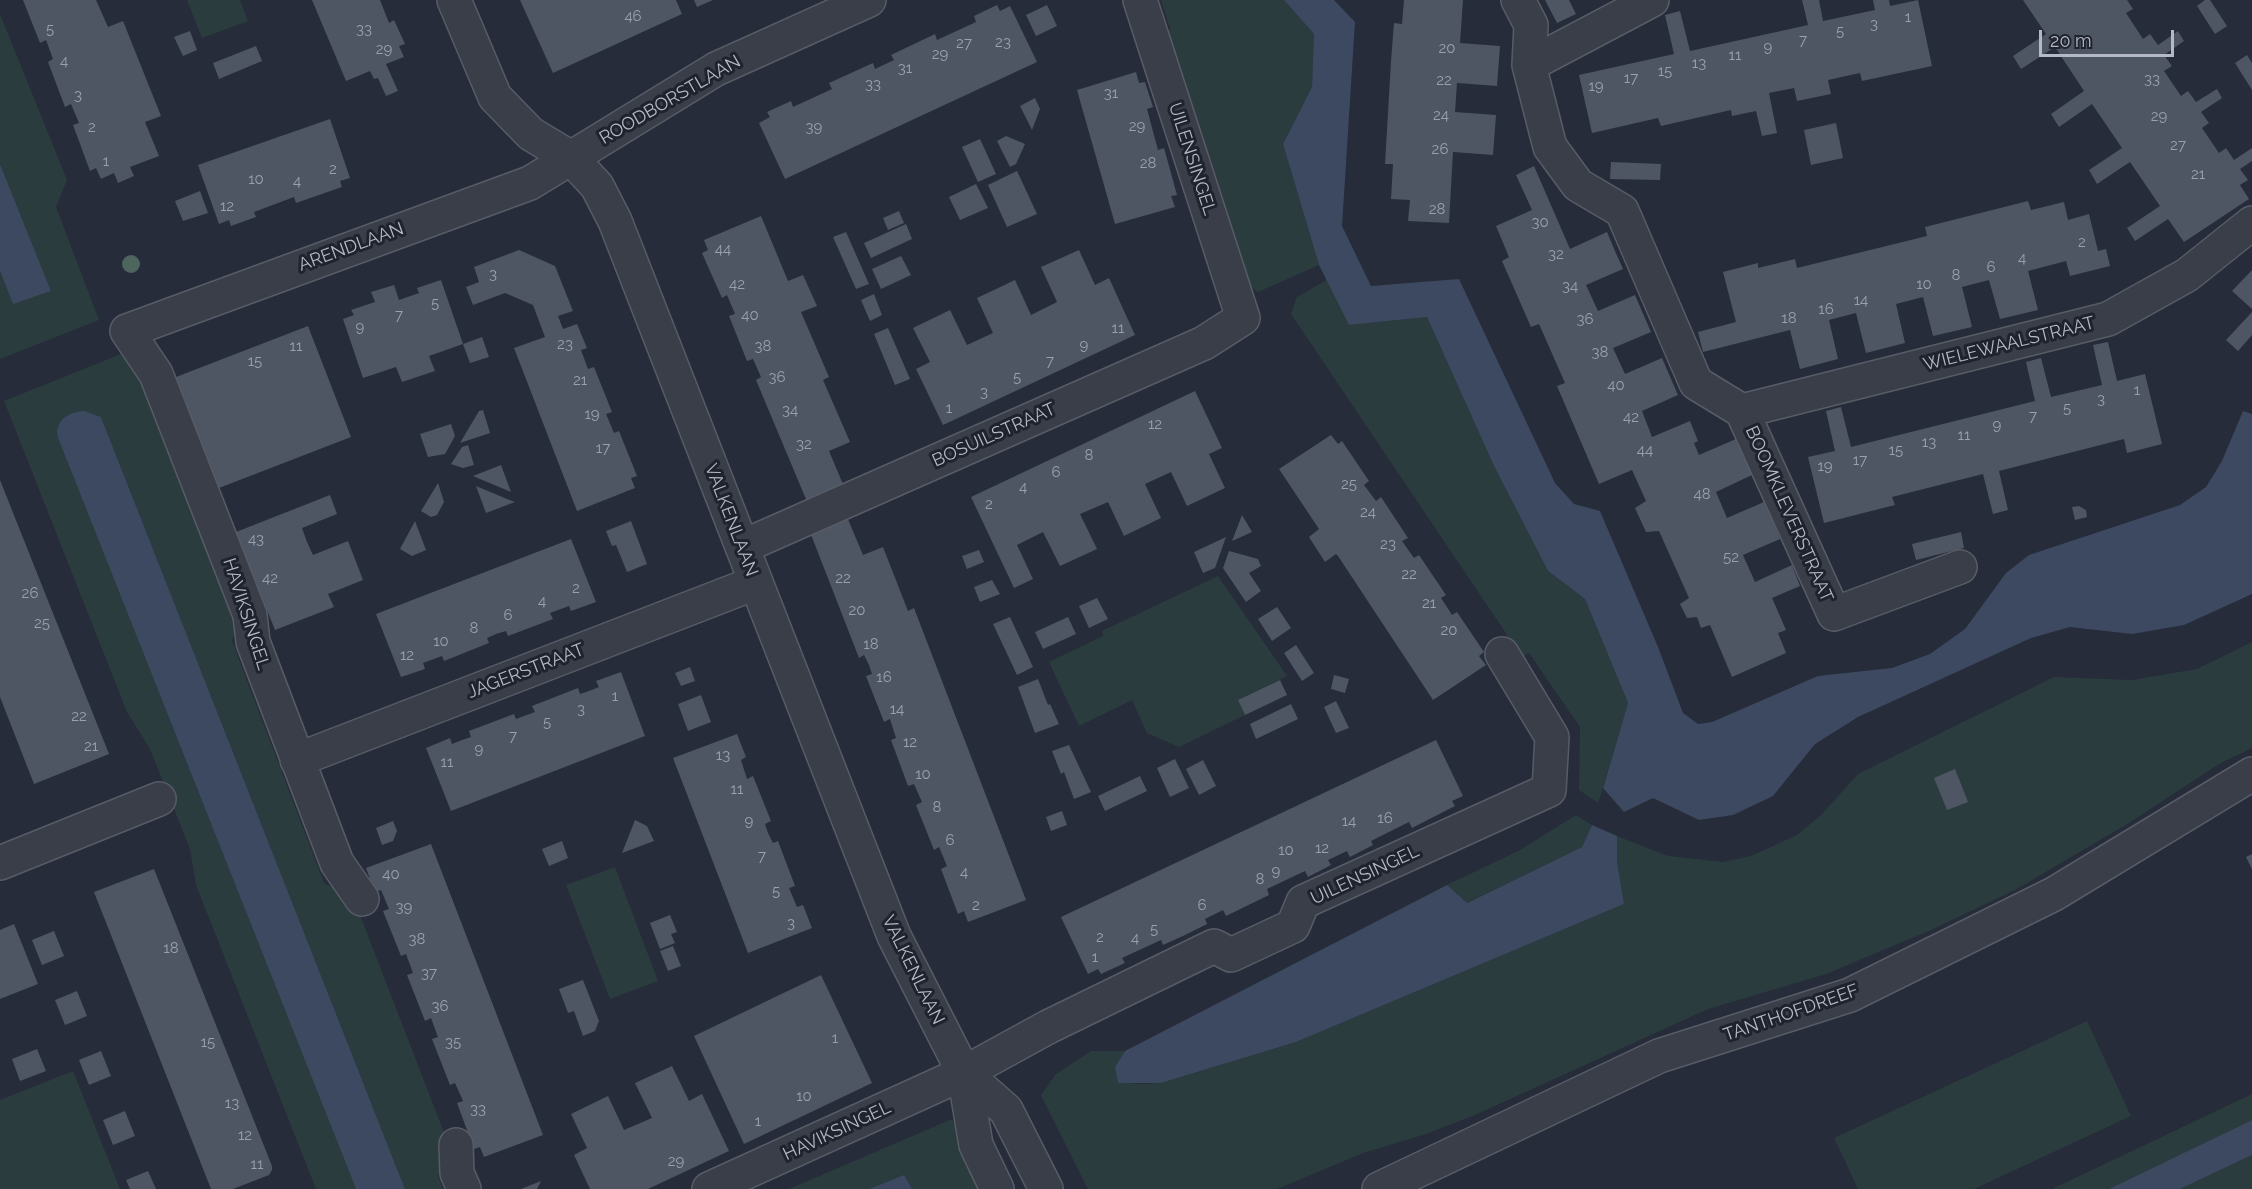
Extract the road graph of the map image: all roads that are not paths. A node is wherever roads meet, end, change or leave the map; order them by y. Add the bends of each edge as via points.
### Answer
1 (454, 0) edge
2 (869, 0) edge
3 (1140, 0) edge
4 (1518, 0) edge
5 (1652, 0) edge
6 (1529, 65) junction
7 (572, 158) junction
8 (2252, 223) edge
9 (1243, 318) joint
10 (128, 331) joint
11 (1742, 411) junction
12 (742, 547) junction
13 (1960, 567) dead end
14 (755, 583) junction
15 (1502, 654) dead end
16 (297, 760) junction
17 (2252, 774) edge
18 (159, 799) dead end
19 (0, 863) edge
20 (362, 899) dead end
21 (964, 1073) junction
22 (456, 1145) dead end
23 (464, 1189) edge
24 (709, 1189) edge
25 (997, 1189) edge
26 (1046, 1189) edge
27 (1379, 1189) edge

1 - 7 street, VALKENLAAN via 495,97 531,134
2 - 7 street, ROODBORSTLAAN via 716,69
3 - 9 street, UILENSINGEL
4 - 6 street, BOOMKLEVERSTRAAT via 1531,25
5 - 6 street
6 - 11 street, BOOMKLEVERSTRAAT via 1550,147 1578,185 1622,211 1695,383
7 - 10 street, ARENDLAAN via 530,183
7 - 12 street, VALKENLAAN via 597,186 615,221
8 - 11 street, WIELEWAALSTRAAT via 2187,275 2108,319
9 - 12 street, BOSUILSTRAAT via 1203,343
10 - 16 street, HAVIKSINGEL via 156,374 250,615 253,642
11 - 13 street, BOOMKLEVERSTRAAT via 1834,614
12 - 14 street, VALKENLAAN
14 - 16 street, JAGERSTRAAT
14 - 21 street, VALKENLAAN via 894,936
15 - 21 street, UILENSINGEL via 1552,737 1549,790 1303,902 1293,927 1231,955 1214,946
16 - 20 street, HAVIKSINGEL via 337,863
17 - 27 street, TANTHOFDREEF via 2054,894 1850,995 1659,1056
18 - 19 street
21 - 24 street, HAVIKSINGEL
21 - 25 street, VALKENLAAN via 976,1145
21 - 26 street, VALKENLAAN via 1006,1110
22 - 23 street via 458,1173

